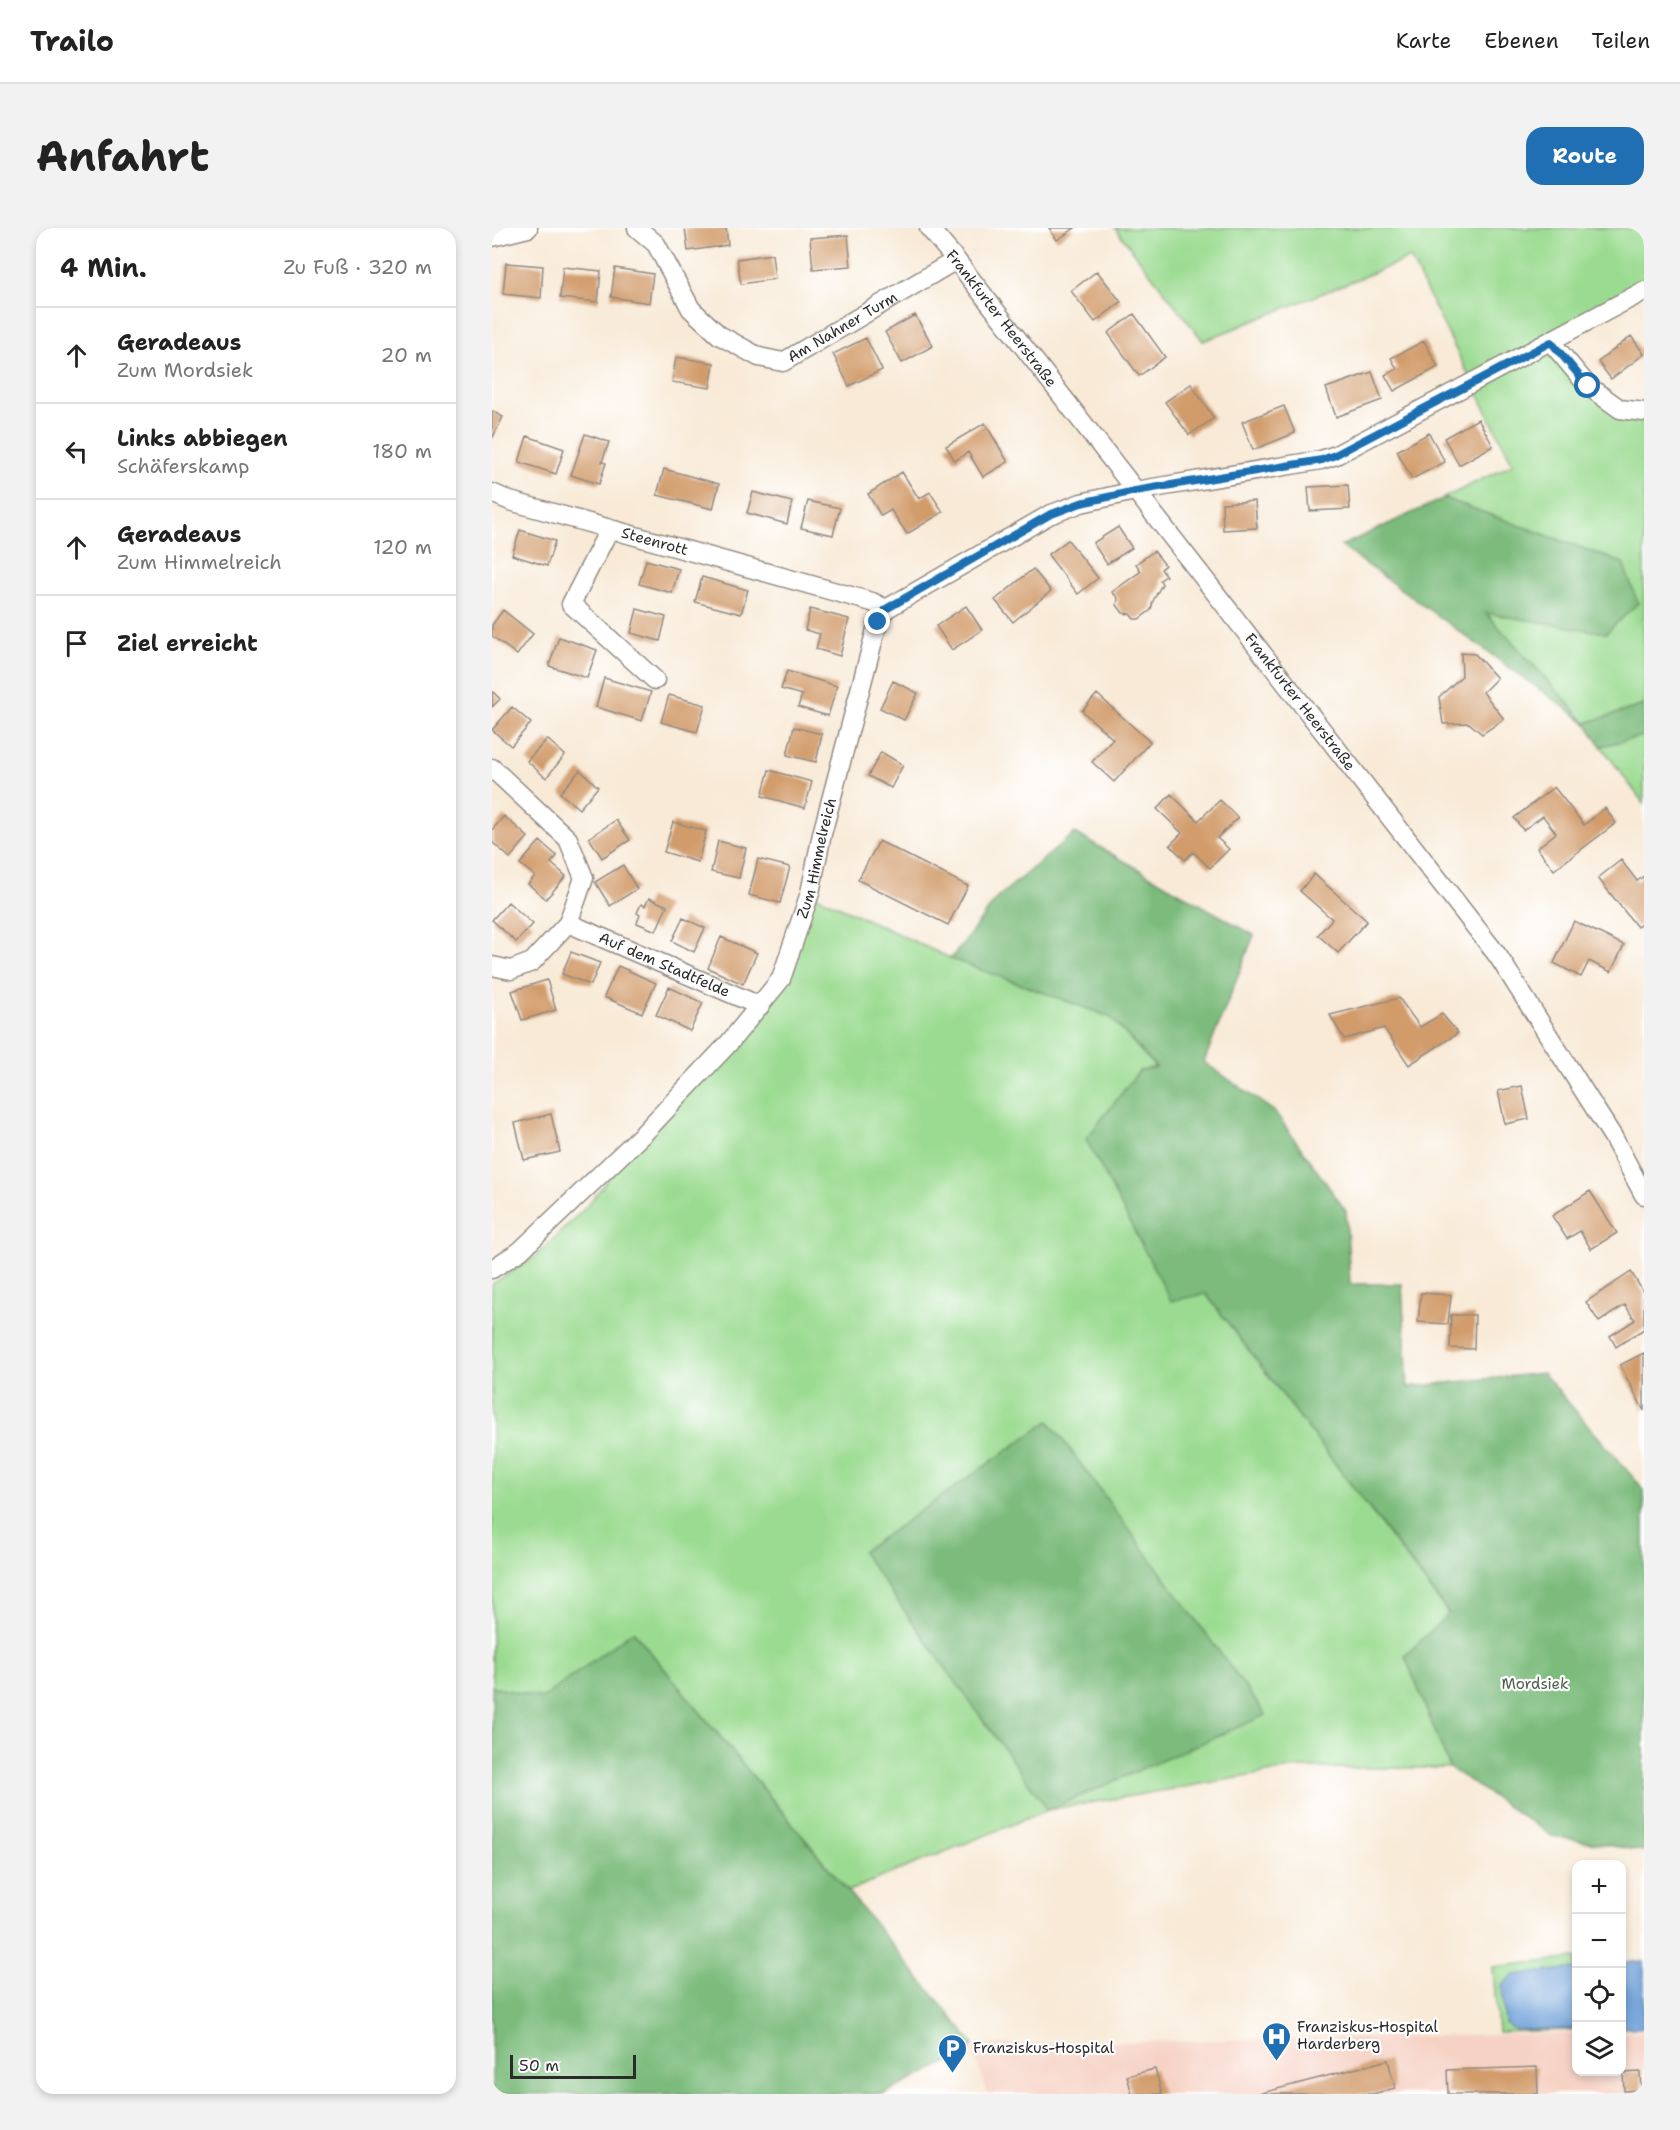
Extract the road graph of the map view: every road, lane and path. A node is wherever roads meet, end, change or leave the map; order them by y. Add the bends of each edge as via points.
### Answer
1 (528, 228) edge
2 (636, 228) edge
3 (929, 228) edge
4 (492, 237) edge
5 (956, 260) junction
6 (1644, 291) edge
7 (1551, 342) junction
8 (1644, 412) edge
9 (1135, 491) junction
10 (492, 493) edge
11 (609, 530) junction
12 (886, 609) junction
13 (655, 680) dead end
14 (492, 768) edge
15 (568, 923) junction
16 (492, 966) edge
17 (760, 1006) junction
18 (1644, 1195) edge
19 (492, 1269) edge

1 - 4 street
2 - 5 street, Am Nahner Turm via 656,244 691,309 712,329 759,357 783,362
3 - 5 street, Frankfurter Heerstraße
5 - 9 street, Frankfurter Heerstraße
6 - 7 street
7 - 8 street via 1588,386 1620,409
7 - 9 street via 1322,460
9 - 12 street via 1049,515
9 - 18 street, Frankfurter Heerstraße via 1498,956 1613,1137
10 - 11 street
11 - 12 street, Steenrott
11 - 13 street, Steenrott via 571,604
12 - 17 street, Zum Himmelreich via 878,622 810,893 781,978
14 - 15 street via 568,839 584,878
15 - 16 street via 532,962 511,970
15 - 17 street, Auf dem Stadtfelde
17 - 19 street, Zum Himmelreich via 645,1132 520,1251

